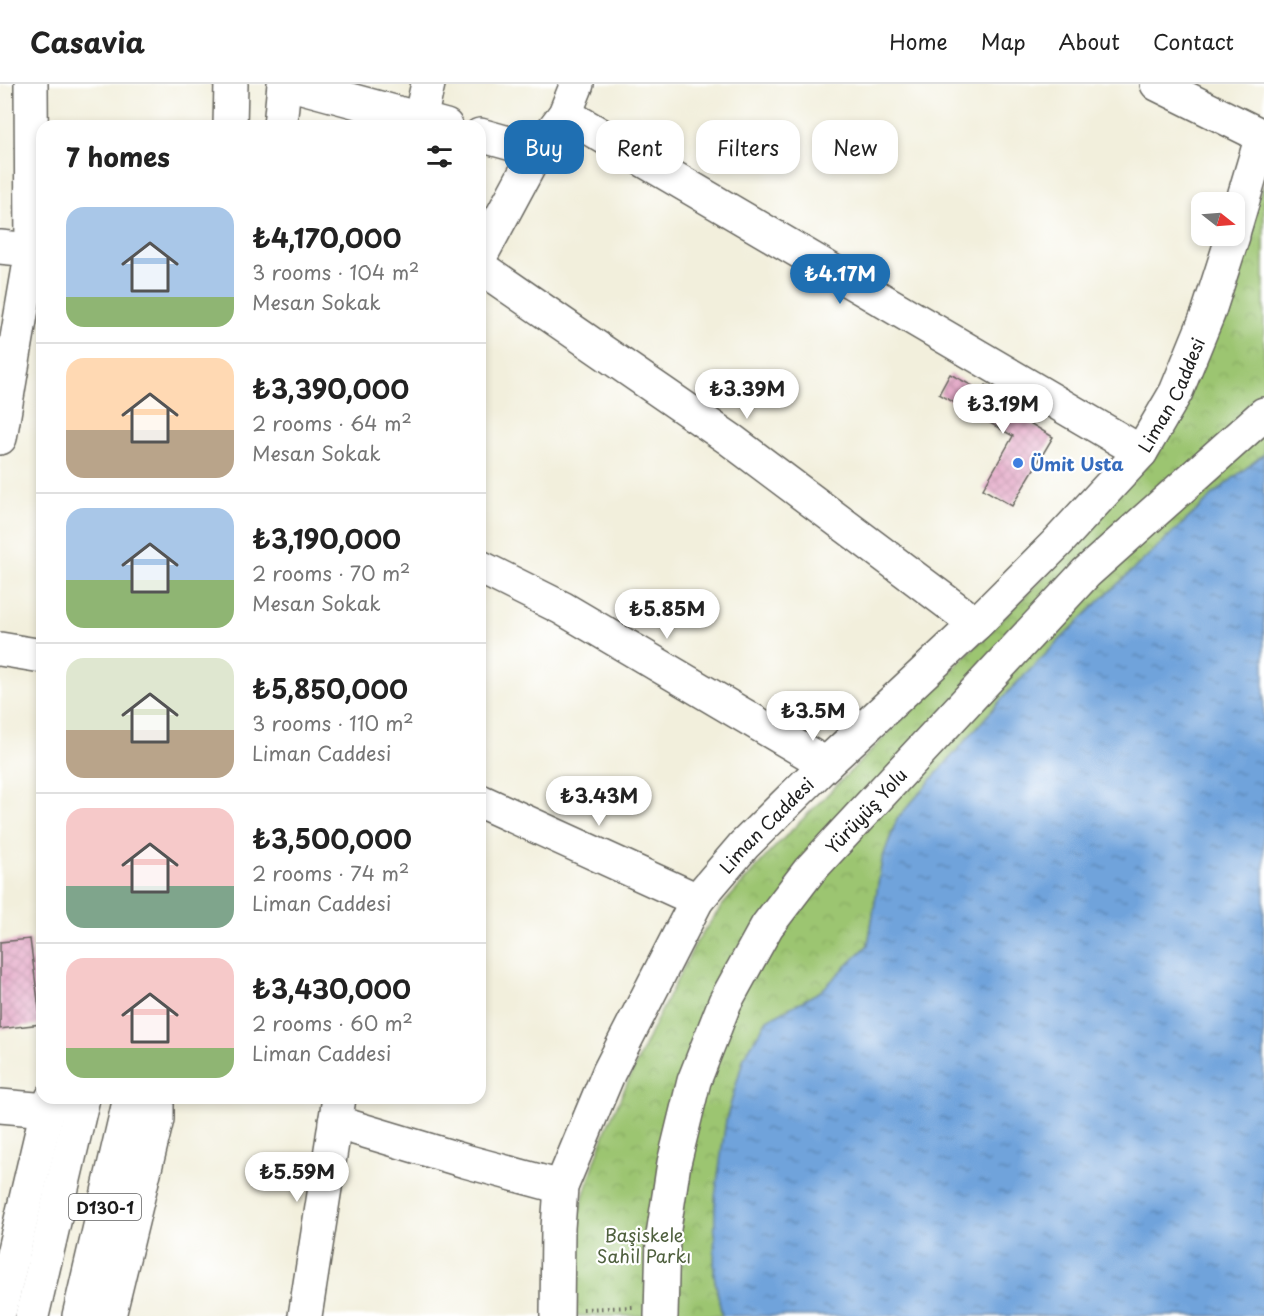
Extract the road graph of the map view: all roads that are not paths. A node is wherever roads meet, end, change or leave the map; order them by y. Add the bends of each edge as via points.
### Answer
1 (31, 84) edge
2 (231, 84) edge
3 (284, 84) edge
4 (291, 84) edge
5 (428, 84) edge
6 (577, 84) edge
7 (1157, 84) edge
8 (565, 114) junction
9 (230, 120) edge
10 (281, 120) edge
11 (426, 120) edge
12 (433, 120) edge
13 (560, 120) edge
14 (1263, 134) edge
15 (486, 137) edge
16 (504, 142) edge
17 (525, 174) edge
18 (1245, 194) edge
19 (486, 246) edge
20 (1230, 246) edge
21 (25, 249) edge
22 (486, 271) edge
23 (1264, 414) edge
24 (0, 438) edge
25 (1141, 452) junction
26 (486, 570) edge
27 (976, 624) junction
28 (0, 649) edge
29 (36, 655) edge
30 (826, 764) junction
31 (486, 804) edge
32 (697, 900) junction
33 (50, 1104) edge
34 (82, 1104) edge
35 (129, 1104) edge
36 (157, 1104) edge
37 (0, 1106) edge
38 (337, 1110) edge
39 (561, 1186) junction
40 (0, 1309) edge
41 (661, 1311) edge
42 (557, 1313) edge
43 (32, 1316) edge
44 (79, 1316) edge
45 (109, 1316) edge
46 (305, 1316) edge

1 - 21 main road
2 - 9 main road
3 - 10 main road
4 - 11 main road
5 - 12 main road
6 - 8 main road
7 - 14 main road
8 - 13 main road
8 - 25 main road
14 - 18 main road
15 - 16 main road
17 - 19 main road
20 - 25 main road, Liman Caddesi via 1208,314 1176,392
21 - 24 main road
22 - 27 main road via 731,440
23 - 41 main road, Yürüyüş Yolu via 1086,573 809,871 767,926 725,1002 694,1081 674,1163 663,1235
25 - 27 main road, Liman Caddesi
26 - 30 main road via 562,608
27 - 30 main road, Liman Caddesi
28 - 29 main road
30 - 32 main road, Liman Caddesi via 744,845
31 - 32 main road
32 - 39 main road, Liman Caddesi via 609,1072
33 - 37 main road
33 - 40 main road
34 - 43 main road, D130-1
35 - 44 main road, D130-1
36 - 45 main road via 157,1119
38 - 39 main road via 465,1161
38 - 46 main road
39 - 42 main road, Liman Caddesi

